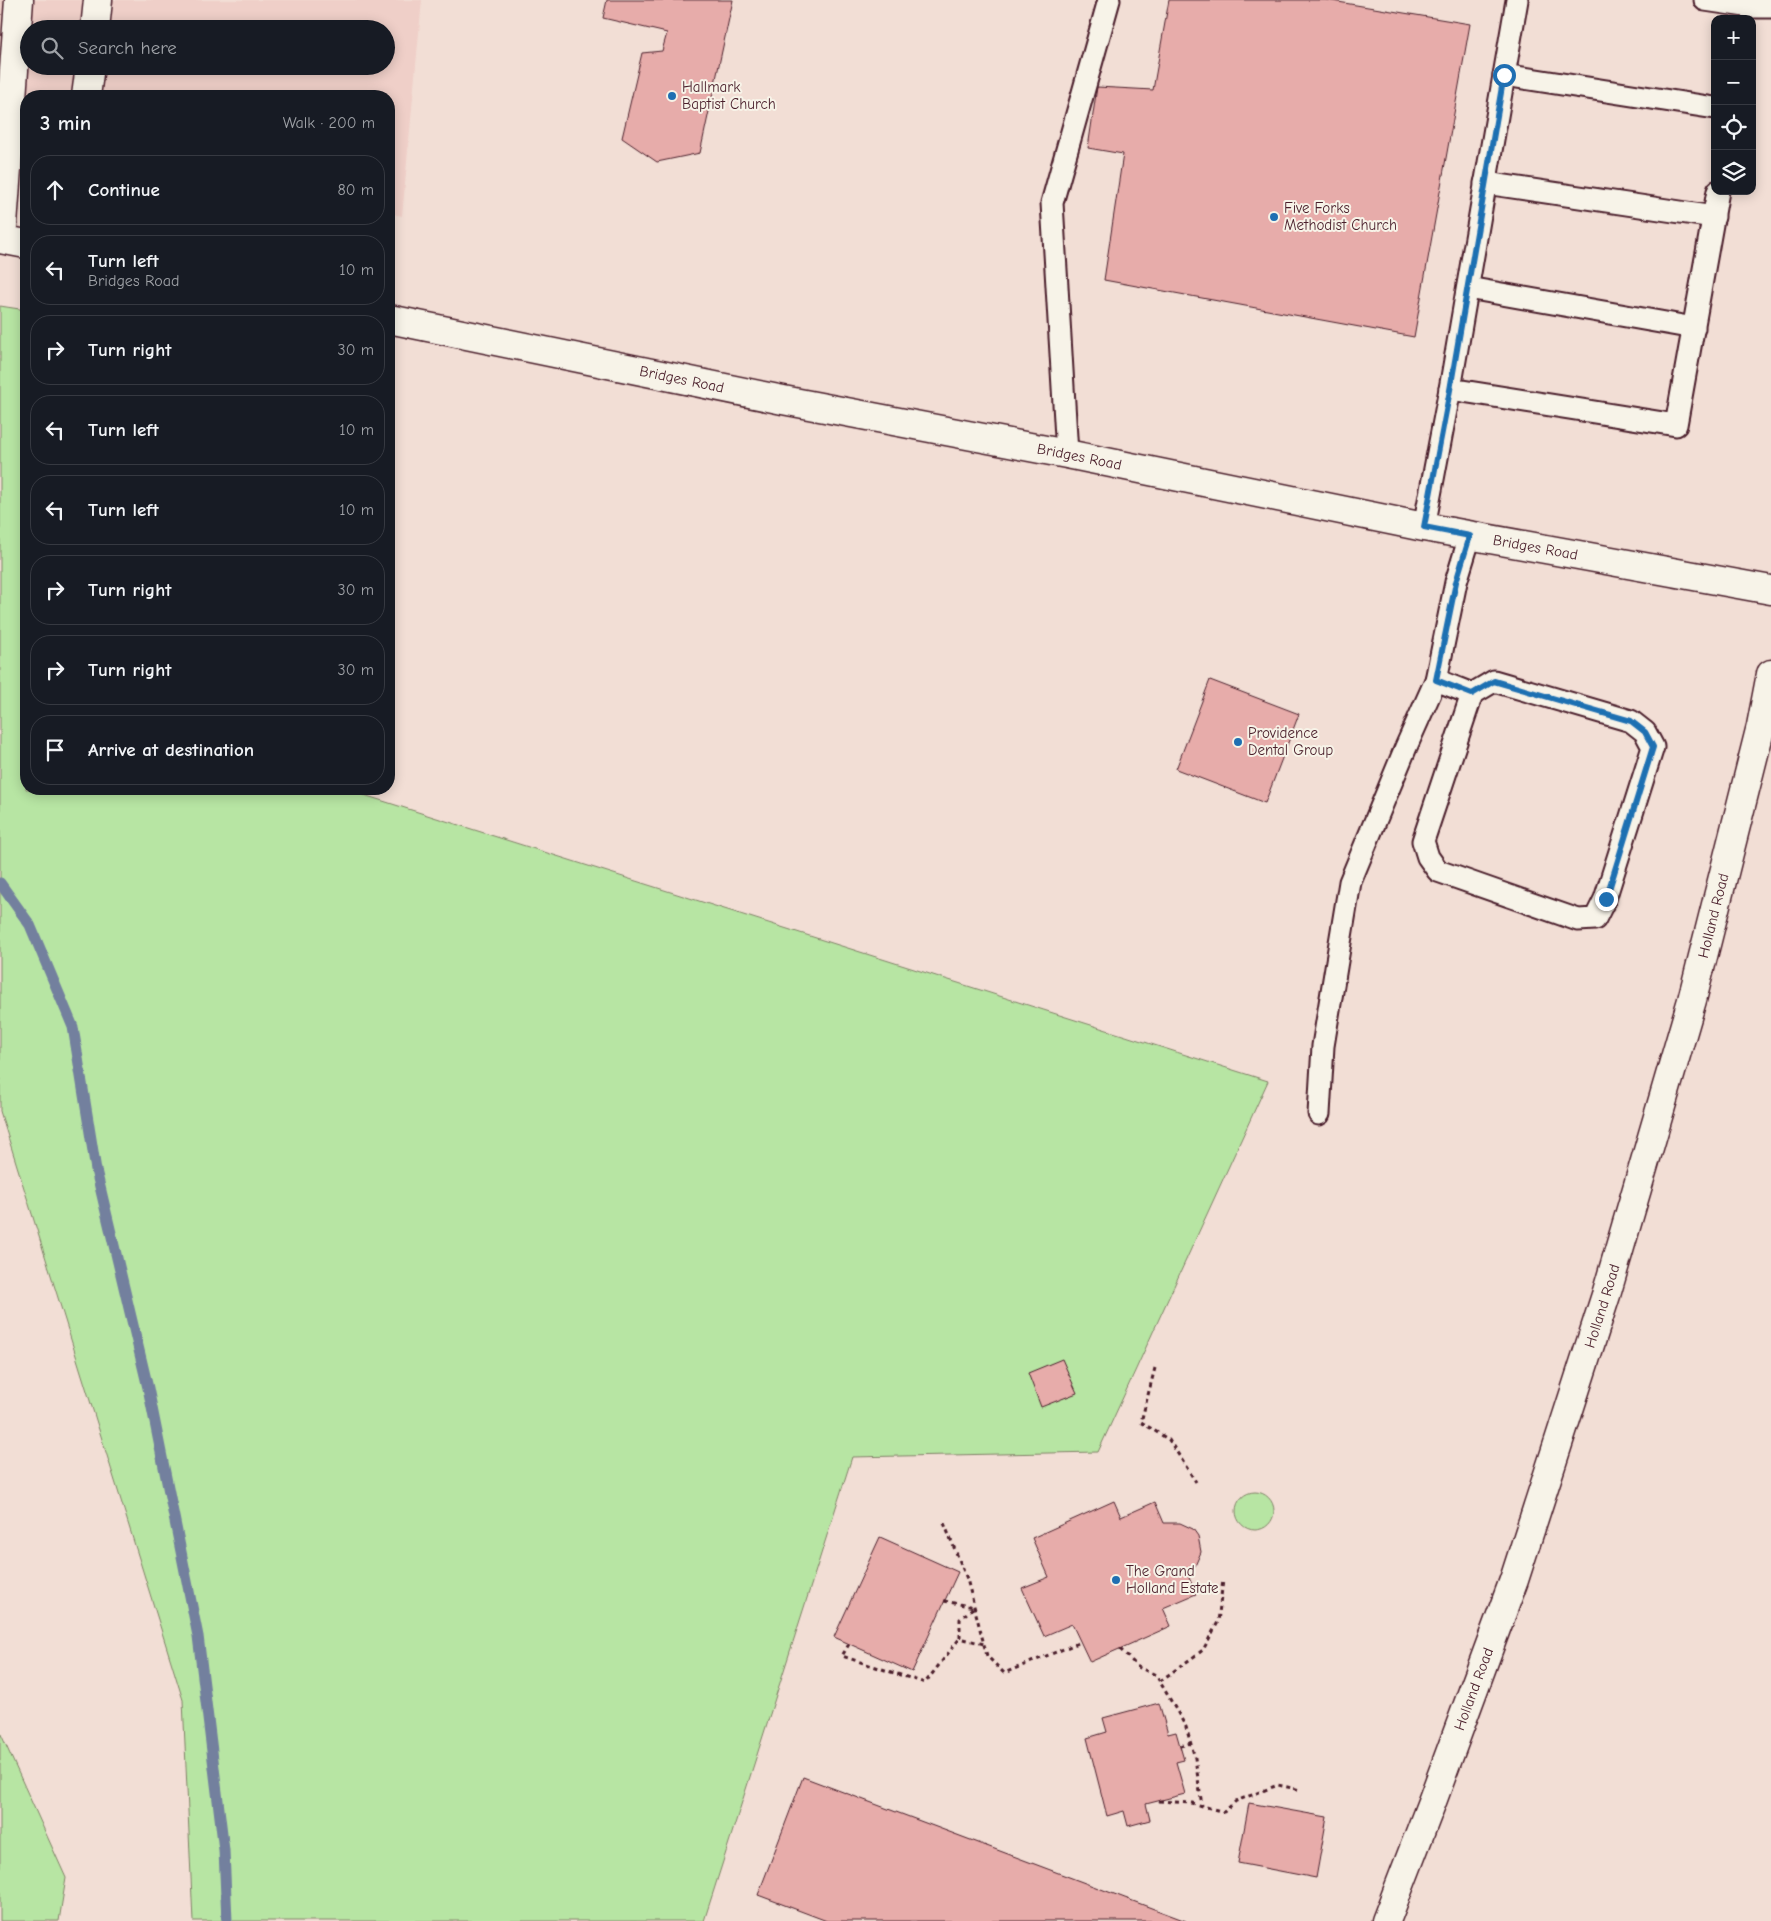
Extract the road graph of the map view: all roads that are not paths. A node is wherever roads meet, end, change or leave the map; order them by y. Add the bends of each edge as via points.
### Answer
1 (19, 0) edge
2 (98, 0) edge
3 (1109, 0) edge
4 (1517, 0) edge
5 (1705, 0) edge
6 (1757, 11) edge
7 (96, 20) edge
8 (89, 75) edge
9 (1504, 75) junction
10 (87, 90) edge
11 (1711, 107) edge
12 (1485, 183) junction
13 (1717, 195) edge
14 (1714, 218) junction
15 (9, 241) edge
16 (1468, 288) junction
17 (395, 320) edge
18 (1694, 328) junction
19 (1450, 390) junction
20 (1067, 454) junction
21 (1424, 527) junction
22 (1470, 536) junction
23 (1771, 590) edge
24 (1771, 674) edge
25 (1436, 680) junction
26 (1472, 694) junction
27 (1319, 1114) dead end
28 (1386, 1921) edge

1 - 15 street
2 - 7 street
3 - 20 lane via 1052,203
4 - 9 lane
5 - 6 lane
8 - 10 street
9 - 11 lane
9 - 12 lane
12 - 14 lane
12 - 16 lane
13 - 14 lane
14 - 18 lane
16 - 18 lane
16 - 19 lane
17 - 20 street, Bridges Road via 782,400
18 - 19 lane via 1676,425
19 - 21 lane
20 - 21 street, Bridges Road
21 - 22 street, Bridges Road
22 - 23 street, Bridges Road
22 - 25 lane via 1456,582
24 - 28 street, Holland Road via 1761,726 1692,1000 1606,1295 1514,1580
25 - 26 lane
25 - 27 lane via 1350,882 1323,1046
26 - 26 lane via 1494,681 1631,721 1645,732 1653,747 1606,899 1595,918 1578,920 1438,871 1428,857 1423,841

